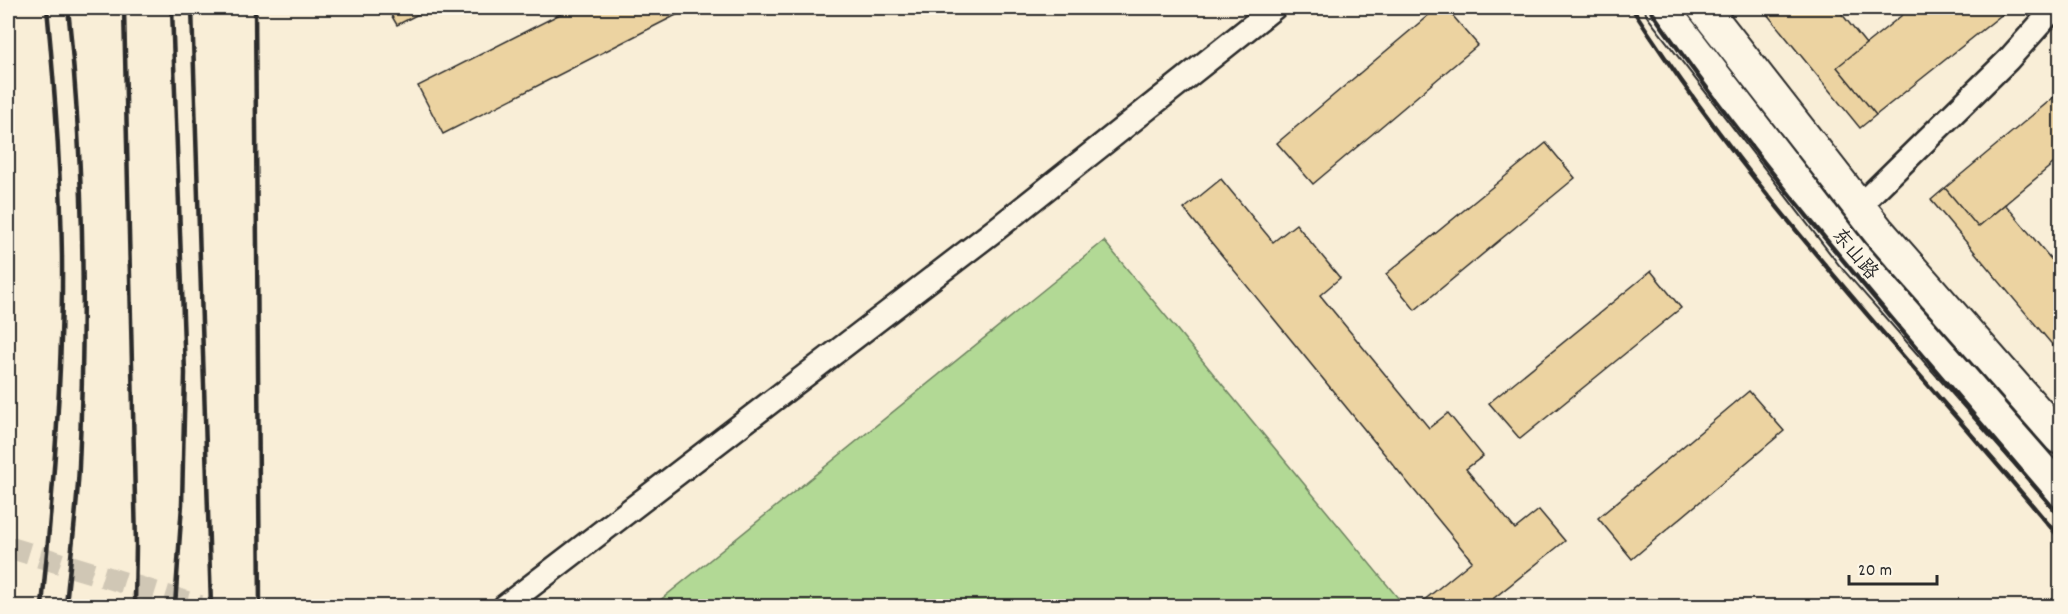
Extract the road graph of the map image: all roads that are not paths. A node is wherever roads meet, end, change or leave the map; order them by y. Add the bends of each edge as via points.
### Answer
1 (1274, 8) edge
2 (1662, 8) edge
3 (1704, 8) edge
4 (2053, 16) edge
5 (1859, 206) junction
6 (2061, 438) edge
7 (2061, 491) edge
8 (505, 606) edge

1 - 8 street via 995,230
2 - 7 main road, 东山路 via 1852,254
3 - 5 main road, 东山路
4 - 5 street
5 - 6 main road, 东山路

